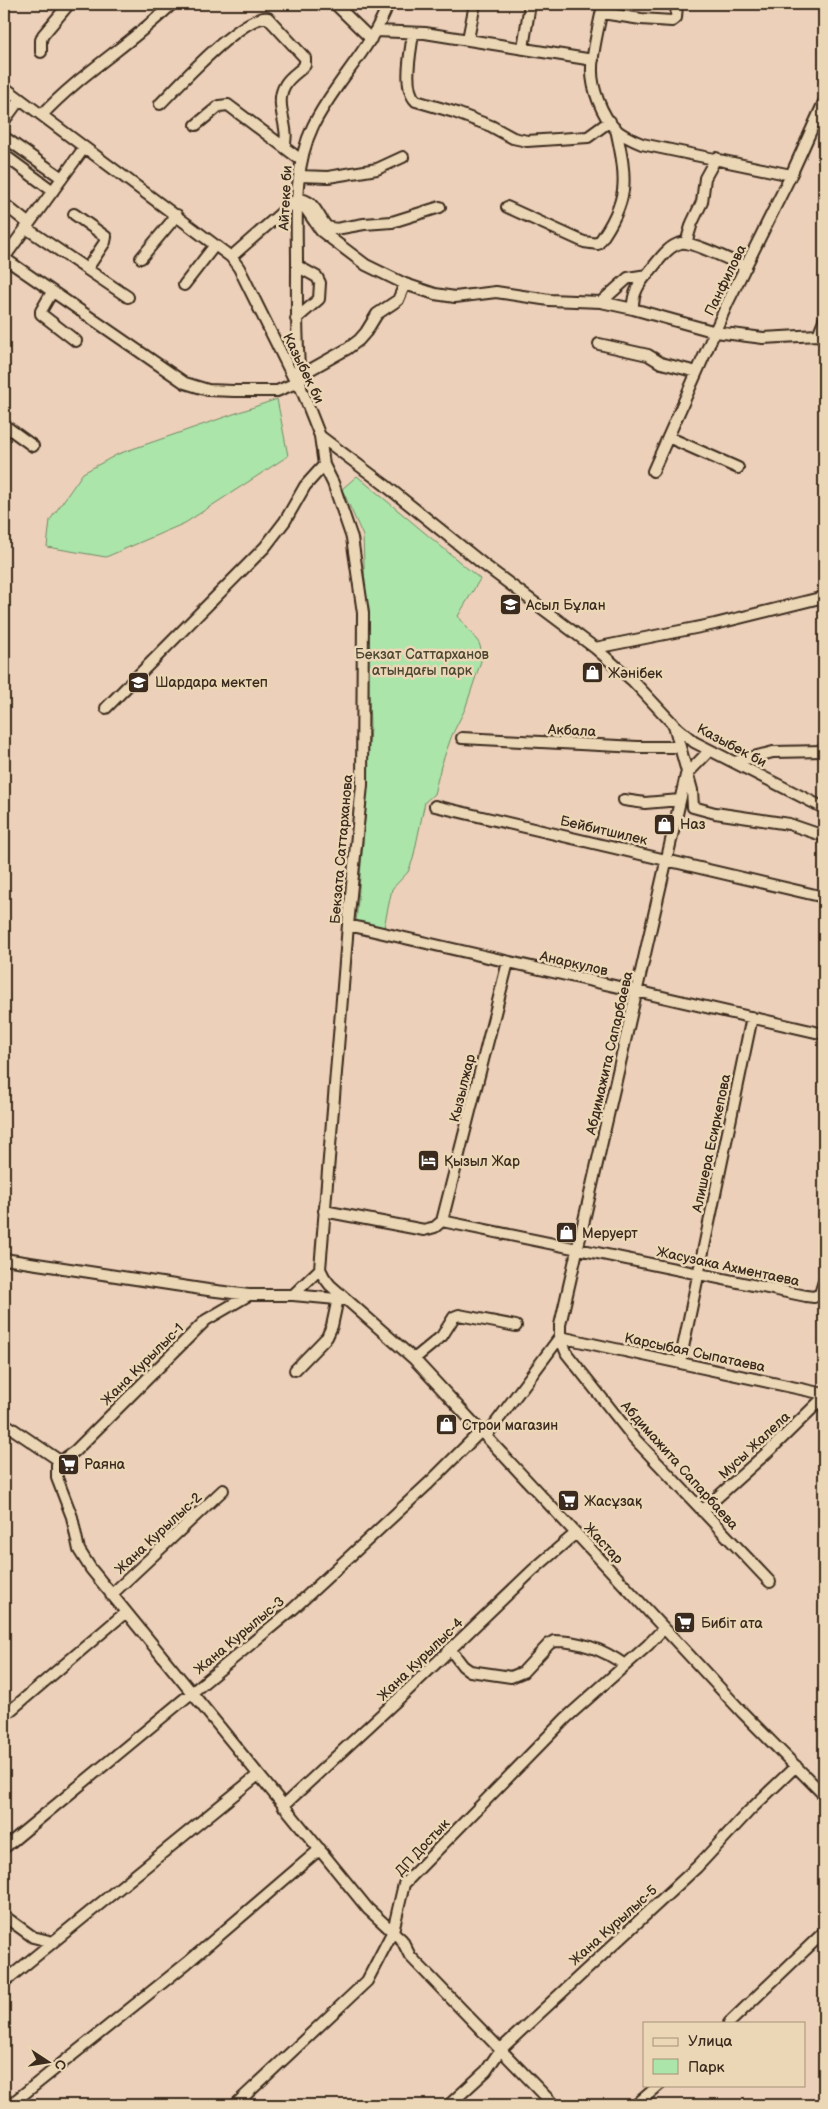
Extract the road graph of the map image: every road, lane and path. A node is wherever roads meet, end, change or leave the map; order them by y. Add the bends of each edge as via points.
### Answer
1 (69, 4) edge
2 (172, 4) edge
3 (335, 4) edge
4 (388, 4) edge
5 (475, 4) edge
6 (530, 4) edge
7 (677, 4) edge
8 (602, 8) edge
9 (414, 33) junction
10 (374, 35) junction
11 (468, 39) junction
12 (524, 48) junction
13 (41, 52) dead end
14 (593, 60) junction
15 (4, 87) edge
16 (20, 99) junction
17 (824, 102) edge
18 (160, 104) dead end
19 (42, 115) junction
20 (4, 121) edge
21 (196, 125) dead end
22 (613, 125) junction
23 (4, 137) edge
24 (284, 147) junction
25 (84, 148) junction
26 (4, 155) edge
27 (403, 157) dead end
28 (716, 158) junction
29 (301, 160) junction
30 (791, 175) junction
31 (299, 176) junction
32 (62, 178) junction
33 (53, 191) junction
34 (298, 199) junction
35 (4, 204) edge
36 (440, 207) dead end
37 (507, 207) dead end
38 (74, 214) dead end
39 (177, 215) junction
40 (28, 226) junction
41 (686, 243) junction
42 (215, 245) junction
43 (4, 256) edge
44 (231, 257) junction
45 (141, 258) dead end
46 (297, 266) junction
47 (746, 267) junction
48 (87, 269) junction
49 (647, 274) junction
50 (405, 284) junction
51 (184, 286) dead end
52 (52, 292) junction
53 (128, 297) dead end
54 (600, 302) junction
55 (634, 309) junction
56 (296, 319) junction
57 (824, 320) edge
58 (716, 332) junction
59 (821, 337) edge
60 (76, 341) dead end
61 (599, 344) dead end
62 (697, 372) junction
63 (299, 382) junction
64 (4, 425) edge
65 (320, 436) junction
66 (668, 437) junction
67 (33, 446) dead end
68 (324, 465) junction
69 (738, 468) dead end
70 (652, 471) dead end
71 (824, 597) edge
72 (595, 648) junction
73 (106, 708) dead end
74 (674, 725) junction
75 (462, 738) dead end
76 (680, 747) junction
77 (709, 751) junction
78 (824, 751) edge
79 (734, 762) junction
80 (686, 775) junction
81 (624, 800) dead end
82 (680, 800) junction
83 (435, 806) dead end
84 (824, 808) edge
85 (824, 836) edge
86 (666, 859) junction
87 (824, 897) edge
88 (348, 925) junction
89 (508, 962) junction
90 (637, 992) junction
91 (752, 1017) junction
92 (824, 1034) edge
93 (324, 1211) junction
94 (442, 1221) junction
95 (578, 1248) junction
96 (4, 1259) edge
97 (320, 1269) junction
98 (698, 1274) junction
99 (824, 1282) edge
100 (250, 1295) junction
101 (293, 1295) junction
102 (342, 1299) junction
103 (516, 1326) dead end
104 (560, 1336) junction
105 (414, 1359) junction
106 (680, 1362) junction
107 (295, 1370) dead end
108 (824, 1396) edge
109 (4, 1423) edge
110 (484, 1434) junction
111 (60, 1461) junction
112 (223, 1490) dead end
113 (702, 1511) junction
114 (576, 1533) junction
115 (770, 1582) dead end
116 (111, 1596) junction
117 (126, 1612) junction
118 (664, 1628) junction
119 (450, 1649) junction
120 (625, 1665) junction
121 (192, 1692) junction
122 (4, 1716) edge
123 (796, 1766) junction
124 (258, 1775) junction
125 (824, 1795) edge
126 (283, 1806) junction
127 (4, 1848) edge
128 (320, 1849) junction
129 (4, 1916) edge
130 (393, 1931) junction
131 (824, 1932) edge
132 (53, 1942) junction
133 (4, 1982) edge
134 (730, 2022) edge
135 (500, 2048) junction
136 (658, 2086) edge
137 (14, 2104) edge
138 (235, 2105) edge
139 (450, 2105) edge
140 (554, 2105) edge
141 (636, 2105) edge

1 - 13 street via 43,35
2 - 19 street via 148,27 79,80
3 - 10 street
4 - 10 street, Айтеке би
5 - 11 street
6 - 12 street
7 - 8 street via 676,18 672,20 640,19
8 - 14 street
9 - 10 street
9 - 11 street
9 - 22 street via 408,68 409,86 416,101 527,141 588,137
10 - 29 street, Айтеке би via 324,106
11 - 12 street
12 - 14 street
14 - 22 street via 595,91
15 - 16 street, Казыбек би
16 - 19 street, Казыбек би
16 - 20 street
17 - 30 street, Панфилова
18 - 24 street via 226,40 260,18 268,18 305,58 305,65 283,89
19 - 25 street, Казыбек би
21 - 24 street via 219,106 228,105
22 - 28 street via 626,138 642,144
22 - 37 street via 624,171 624,193 615,219 598,244 584,242
23 - 32 street
24 - 29 street
25 - 32 street
25 - 39 street, Казыбек би
26 - 33 street
27 - 31 street via 377,169 328,177
28 - 30 street
28 - 41 street via 705,178 702,202
29 - 31 street, Айтеке би
30 - 47 street, Панфилова
31 - 34 street, Айтеке би
32 - 33 street
33 - 40 street
34 - 36 street via 312,204 327,227 336,229 392,222
34 - 44 street
34 - 46 street, Айтеке би
34 - 50 street via 321,231 336,244 366,265
35 - 40 street
38 - 48 street via 106,237
39 - 42 street, Казыбек би
39 - 45 street
40 - 43 street
40 - 48 street
41 - 47 street
41 - 49 street via 673,247
42 - 44 street, Казыбек би
42 - 51 street
43 - 52 street
44 - 63 street, Казыбек би
46 - 56 street, Айтеке би
46 - 56 street via 317,277 320,283 319,299
47 - 58 street, Панфилова
48 - 53 street
49 - 54 street via 628,278
49 - 55 street via 633,295
50 - 54 street via 455,298 496,292 549,300
50 - 63 street via 398,300 376,314 359,340
52 - 60 street via 41,311 42,317
52 - 63 street via 185,383 208,390 277,391
54 - 55 street
55 - 58 street
56 - 63 street, Айтеке би
57 - 59 street
58 - 59 street via 763,338
58 - 62 street, Панфилова
61 - 62 street via 648,355 661,363
62 - 66 street, Панфилова
63 - 65 street, Казыбек би
64 - 67 street
65 - 68 street, Бекзата Саттарханова
65 - 72 street, Казыбек би
66 - 69 street
66 - 70 street, Панфилова
68 - 73 street via 304,486 285,521 265,547
68 - 88 street, Бекзата Саттарханова via 352,538 363,613 362,785
71 - 72 street via 715,624
72 - 74 street, Казыбек би
74 - 76 street
74 - 77 street, Казыбек би
75 - 76 street, Акбала
76 - 80 street
77 - 79 street, Казыбек би
77 - 80 street
78 - 79 street via 772,752
79 - 84 street, Казыбек би
80 - 82 street, Абдимажита Сапарбаева
80 - 85 street via 695,809 789,824
81 - 82 street via 645,803
82 - 86 street, Абдимажита Сапарбаева
83 - 86 street, Бейбитшилек
86 - 87 street, Бейбитшилек
86 - 90 street, Абдимажита Сапарбаева
88 - 89 street, Анаркулов
88 - 93 street, Бекзата Саттарханова
89 - 90 street, Анаркулов
89 - 94 street, Кызылжар
90 - 91 street, Анаркулов
90 - 95 street, Абдимажита Сапарбаева
91 - 92 street, Анаркулов
91 - 98 street, Алишера Есиркепова
93 - 94 street via 424,1230 435,1228
93 - 97 street, Бекзата Саттарханова
94 - 95 street, Жасузака Ахментаева
95 - 98 street, Жасузака Ахментаева
95 - 104 street, Абдимажита Сапарбаева
96 - 100 street
97 - 101 street
97 - 102 street, Жастар
98 - 99 street, Жасузака Ахментаева via 814,1297 820,1294
98 - 106 street, Алишера Есиркепова
100 - 101 street
100 - 111 street, Жана Курылыс-1 via 206,1320 76,1451
101 - 102 street
102 - 105 street, Жастар
102 - 107 street via 327,1337
103 - 105 street via 459,1315 442,1336
104 - 106 street, Карсыбая Сыпатаева
104 - 110 street, Абдимажита Сапарбаева
104 - 113 street, Абдимажита Сапарбаева via 567,1354 632,1436
105 - 110 street, Жастар
106 - 108 street, Карсыбая Сыпатаева
108 - 113 street, Мусы Жалела
109 - 111 street
110 - 114 street, Жастар
110 - 121 street, Жана Курылыс-3 via 293,1609
111 - 116 street via 56,1469 57,1478 72,1517 79,1550
112 - 116 street, Жана Курылыс-2
113 - 115 street, Абдимажита Сапарбаева
114 - 118 street, Жастар
114 - 119 street, Жана Курылыс-4
116 - 117 street
117 - 121 street
117 - 122 street
118 - 120 street, ДП Достык
118 - 123 street, Жастар
119 - 120 street via 470,1671 511,1677 523,1672 554,1641 592,1647
119 - 126 street, Жана Курылыс-4
120 - 130 street, ДП Достык via 566,1718 404,1884
121 - 124 street
121 - 127 street, Жана Курылыс-3
123 - 125 street, Жастар
123 - 135 street, Жана Курылыс-5 via 697,1867
124 - 126 street
124 - 132 street
126 - 128 street
128 - 130 street via 368,1909
128 - 137 street
129 - 132 street via 33,1937
130 - 135 street via 410,1956
130 - 138 street, ДП Достык via 367,1981
131 - 134 street
132 - 133 street
135 - 139 street, Жана Курылыс-5 via 486,2071
135 - 140 street
136 - 141 street

